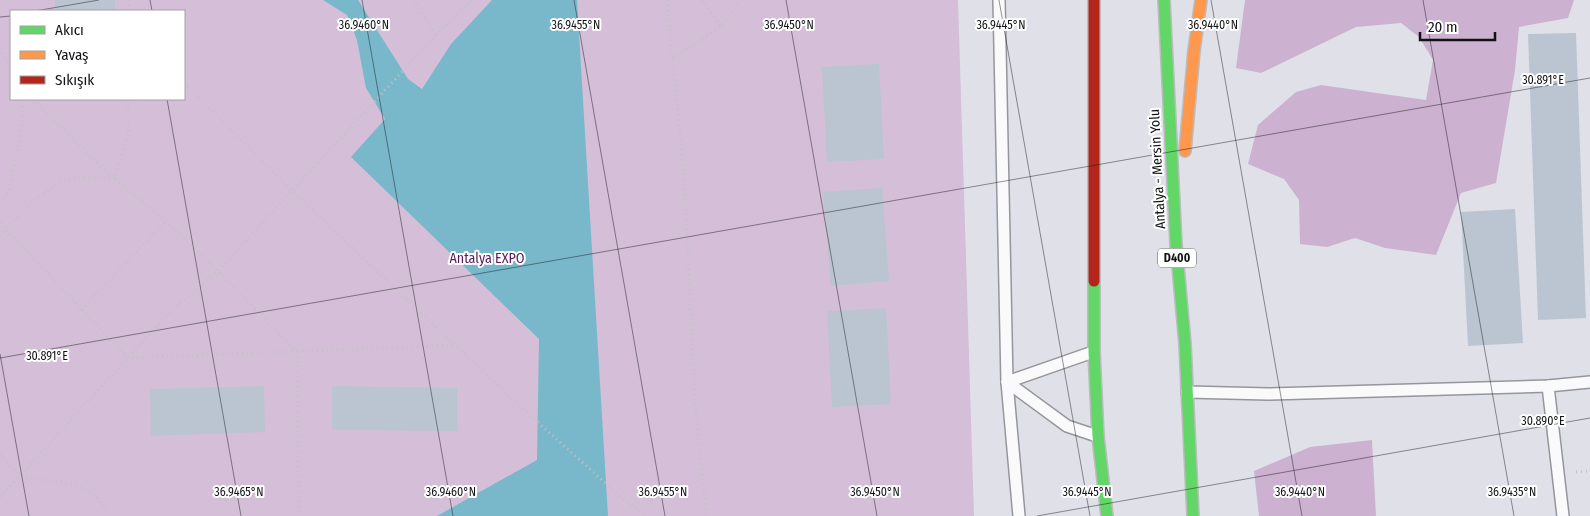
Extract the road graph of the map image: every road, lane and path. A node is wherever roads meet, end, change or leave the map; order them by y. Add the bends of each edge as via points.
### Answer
1 (414, 0) edge
2 (471, 0) edge
3 (667, 0) edge
4 (702, 0) edge
5 (739, 0) edge
6 (999, 0) edge
7 (1094, 0) edge
8 (1164, 0) edge
9 (1201, 0) edge
10 (721, 27) junction
11 (436, 35) junction
12 (0, 48) edge
13 (673, 58) junction
14 (6, 62) junction
15 (10, 68) edge
16 (10, 73) edge
17 (185, 84) edge
18 (20, 100) edge
19 (35, 100) edge
20 (128, 100) edge
21 (115, 178) junction
22 (292, 191) junction
23 (0, 202) edge
24 (166, 221) junction
25 (0, 223) edge
26 (6, 228) junction
27 (0, 236) edge
28 (1176, 244) junction
29 (218, 271) junction
30 (81, 310) junction
31 (456, 345) junction
32 (297, 352) junction
33 (1094, 352) junction
34 (128, 358) junction
35 (1007, 382) junction
36 (1590, 382) edge
37 (1548, 386) junction
38 (1187, 392) junction
39 (1098, 436) junction
40 (0, 455) edge
41 (21, 476) junction
42 (0, 497) edge
43 (111, 516) edge
44 (299, 516) edge
45 (646, 516) edge
46 (706, 516) edge
47 (1018, 516) edge
48 (1107, 516) edge
49 (1193, 516) edge
50 (1563, 516) edge

1 - 11 path
2 - 11 path
3 - 13 path
4 - 10 path
5 - 10 path
6 - 35 lane
7 - 33 highway
8 - 28 highway, Antalya - Mersin Yolu / D400
9 - 28 highway
10 - 13 path
11 - 22 path
12 - 14 path
13 - 46 path via 684,173 695,401
14 - 15 path
14 - 16 path
17 - 22 path
18 - 23 path via 23,107 20,140 9,191
19 - 21 path
20 - 21 path via 128,130
21 - 24 path
21 - 26 path via 68,180 44,193
22 - 29 path
22 - 31 path
24 - 29 path
24 - 30 path
25 - 26 path
26 - 27 path
26 - 30 path
28 - 38 highway, Antalya - Mersin Yolu / D400
29 - 32 path
29 - 34 path via 170,312
30 - 34 path
31 - 32 path
31 - 45 path via 623,499
32 - 34 path
32 - 44 path
33 - 35 lane
33 - 39 highway
34 - 41 path
35 - 39 lane via 1067,426
35 - 47 lane
36 - 37 lane
37 - 38 lane via 1268,394
37 - 50 lane
38 - 49 highway, Antalya - Mersin Yolu / D400
39 - 48 highway
40 - 41 path
41 - 42 path
41 - 43 path via 76,485 95,495

